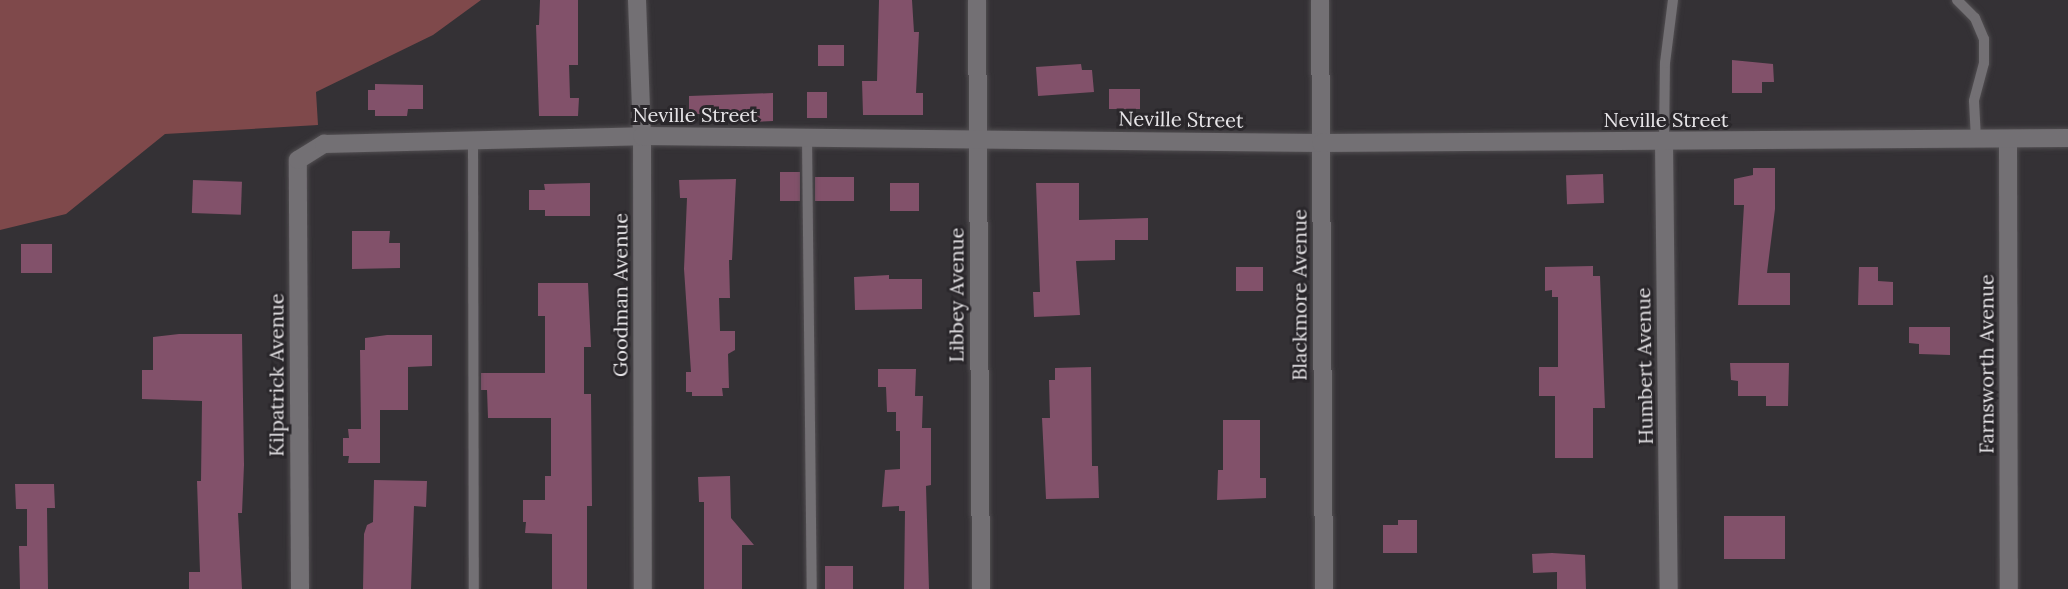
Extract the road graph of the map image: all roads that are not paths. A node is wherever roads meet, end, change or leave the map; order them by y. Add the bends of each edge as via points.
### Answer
1 (637, 0) edge
2 (976, 0) edge
3 (1320, 0) edge
4 (1673, 0) edge
5 (1957, 0) edge
6 (642, 136) junction
7 (807, 137) junction
8 (978, 138) junction
9 (2068, 138) edge
10 (473, 139) junction
11 (1976, 139) junction
12 (2008, 139) junction
13 (1664, 142) junction
14 (1321, 143) junction
15 (297, 160) joint
16 (300, 589) edge
17 (474, 589) edge
18 (643, 589) edge
19 (812, 589) edge
20 (981, 589) edge
21 (1324, 589) edge
22 (1669, 589) edge
23 (2009, 589) edge

1 - 6 street, Goodman Avenue
2 - 8 street, Libbey Avenue
3 - 14 street, Blackmore Avenue
4 - 13 lane via 1665,63
5 - 11 lane via 1975,18 1984,39 1984,63 1974,101
6 - 7 street, Neville Street
6 - 10 street, Neville Street
6 - 18 street, Goodman Avenue
7 - 8 street, Neville Street
7 - 19 lane
8 - 14 street, Neville Street
8 - 20 street, Libbey Avenue
9 - 12 street, Neville Street
10 - 15 street, Neville Street via 343,141 324,144
10 - 17 lane
11 - 12 street, Neville Street
11 - 13 street, Neville Street
12 - 23 street, Farnsworth Avenue
13 - 14 street, Neville Street
13 - 22 street, Humbert Avenue
14 - 21 street, Blackmore Avenue
15 - 16 street, Kilpatrick Avenue

